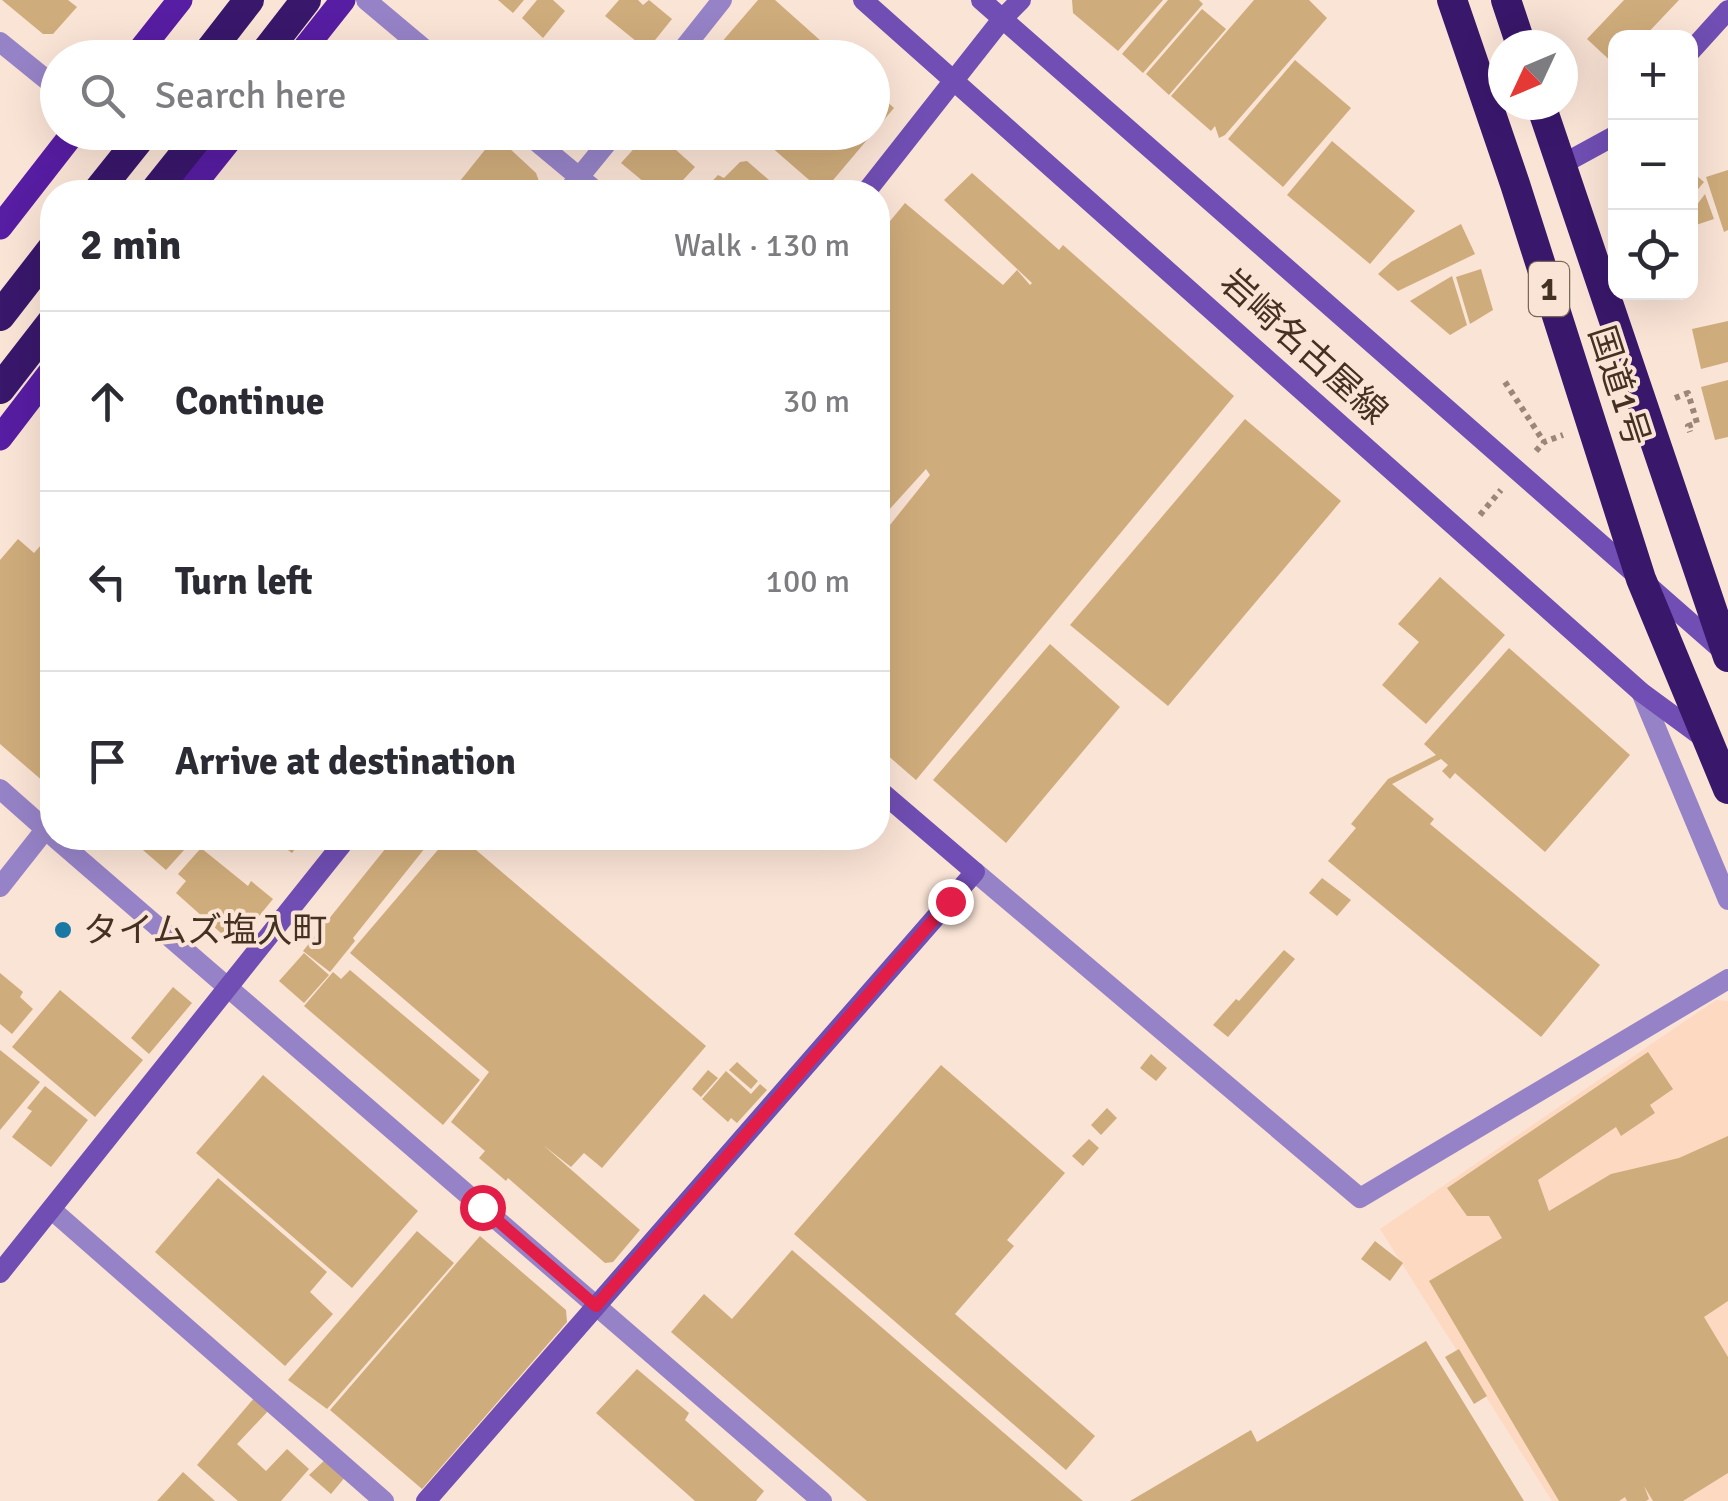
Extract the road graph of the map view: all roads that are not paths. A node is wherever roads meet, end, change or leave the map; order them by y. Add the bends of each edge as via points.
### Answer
1 (180, 0) edge
2 (250, 0) edge
3 (306, 0) edge
4 (343, 0) edge
5 (366, 0) edge
6 (722, 0) edge
7 (863, 0) edge
8 (981, 0) edge
9 (1021, 0) edge
10 (1452, 0) edge
11 (1506, 0) edge
12 (1728, 10) edge
13 (1002, 18) junction
14 (1516, 30) edge
15 (148, 40) edge
16 (218, 40) edge
17 (275, 40) edge
18 (311, 40) edge
19 (414, 40) edge
20 (690, 40) edge
21 (0, 42) edge
22 (1698, 43) edge
23 (40, 74) edge
24 (955, 80) junction
25 (1547, 120) edge
26 (1608, 139) edge
27 (60, 150) edge
28 (131, 150) edge
29 (188, 150) edge
30 (222, 150) edge
31 (542, 150) edge
32 (602, 150) edge
33 (1562, 164) junction
34 (107, 180) edge
35 (164, 180) edge
36 (198, 180) edge
37 (569, 180) edge
38 (578, 180) edge
39 (876, 180) edge
40 (0, 227) edge
41 (40, 264) edge
42 (0, 316) edge
43 (40, 337) edge
44 (40, 386) edge
45 (0, 389) edge
46 (0, 438) edge
47 (1642, 579) junction
48 (1722, 619) edge
49 (1728, 655) edge
50 (1641, 692) junction
51 (1705, 739) junction
52 (0, 790) edge
53 (1728, 790) edge
54 (890, 799) edge
55 (40, 822) edge
56 (40, 844) edge
57 (73, 850) edge
58 (336, 850) edge
59 (975, 872) junction
60 (0, 887) edge
61 (1728, 900) edge
62 (1728, 979) edge
63 (226, 986) junction
64 (52, 1210) junction
65 (0, 1273) edge
66 (596, 1306) junction
67 (384, 1501) edge
68 (426, 1501) edge
69 (822, 1501) edge

1 - 15 main road
2 - 16 highway
3 - 17 highway
4 - 18 main road
5 - 19 street
6 - 20 street
7 - 24 main road, 岩崎名古屋線
8 - 13 main road, 岩崎名古屋線
9 - 13 main road
10 - 47 highway, 国道1号 / 1
11 - 14 highway
12 - 22 main road
13 - 24 main road
13 - 47 main road, 岩崎名古屋線
21 - 23 street
24 - 39 main road
24 - 50 main road, 岩崎名古屋線
25 - 33 highway, 国道1号 / 1
26 - 33 main road
27 - 40 main road
28 - 34 highway
29 - 35 highway
30 - 36 main road
31 - 37 street
32 - 38 street
33 - 48 highway, 国道1号 / 1
41 - 42 highway
43 - 45 highway
44 - 46 main road
47 - 49 main road, 岩崎名古屋線
47 - 51 highway, 国道1号 / 1
48 - 49 highway, 国道1号 / 1
50 - 51 main road, 岩崎名古屋線
50 - 61 street
51 - 53 highway, 国道1号 / 1
52 - 55 street
54 - 59 main road
56 - 60 street
57 - 63 street
58 - 63 main road
59 - 62 street via 1360,1198
59 - 66 main road
63 - 64 main road
63 - 66 street
64 - 65 main road
64 - 67 street
66 - 68 main road
66 - 69 street

